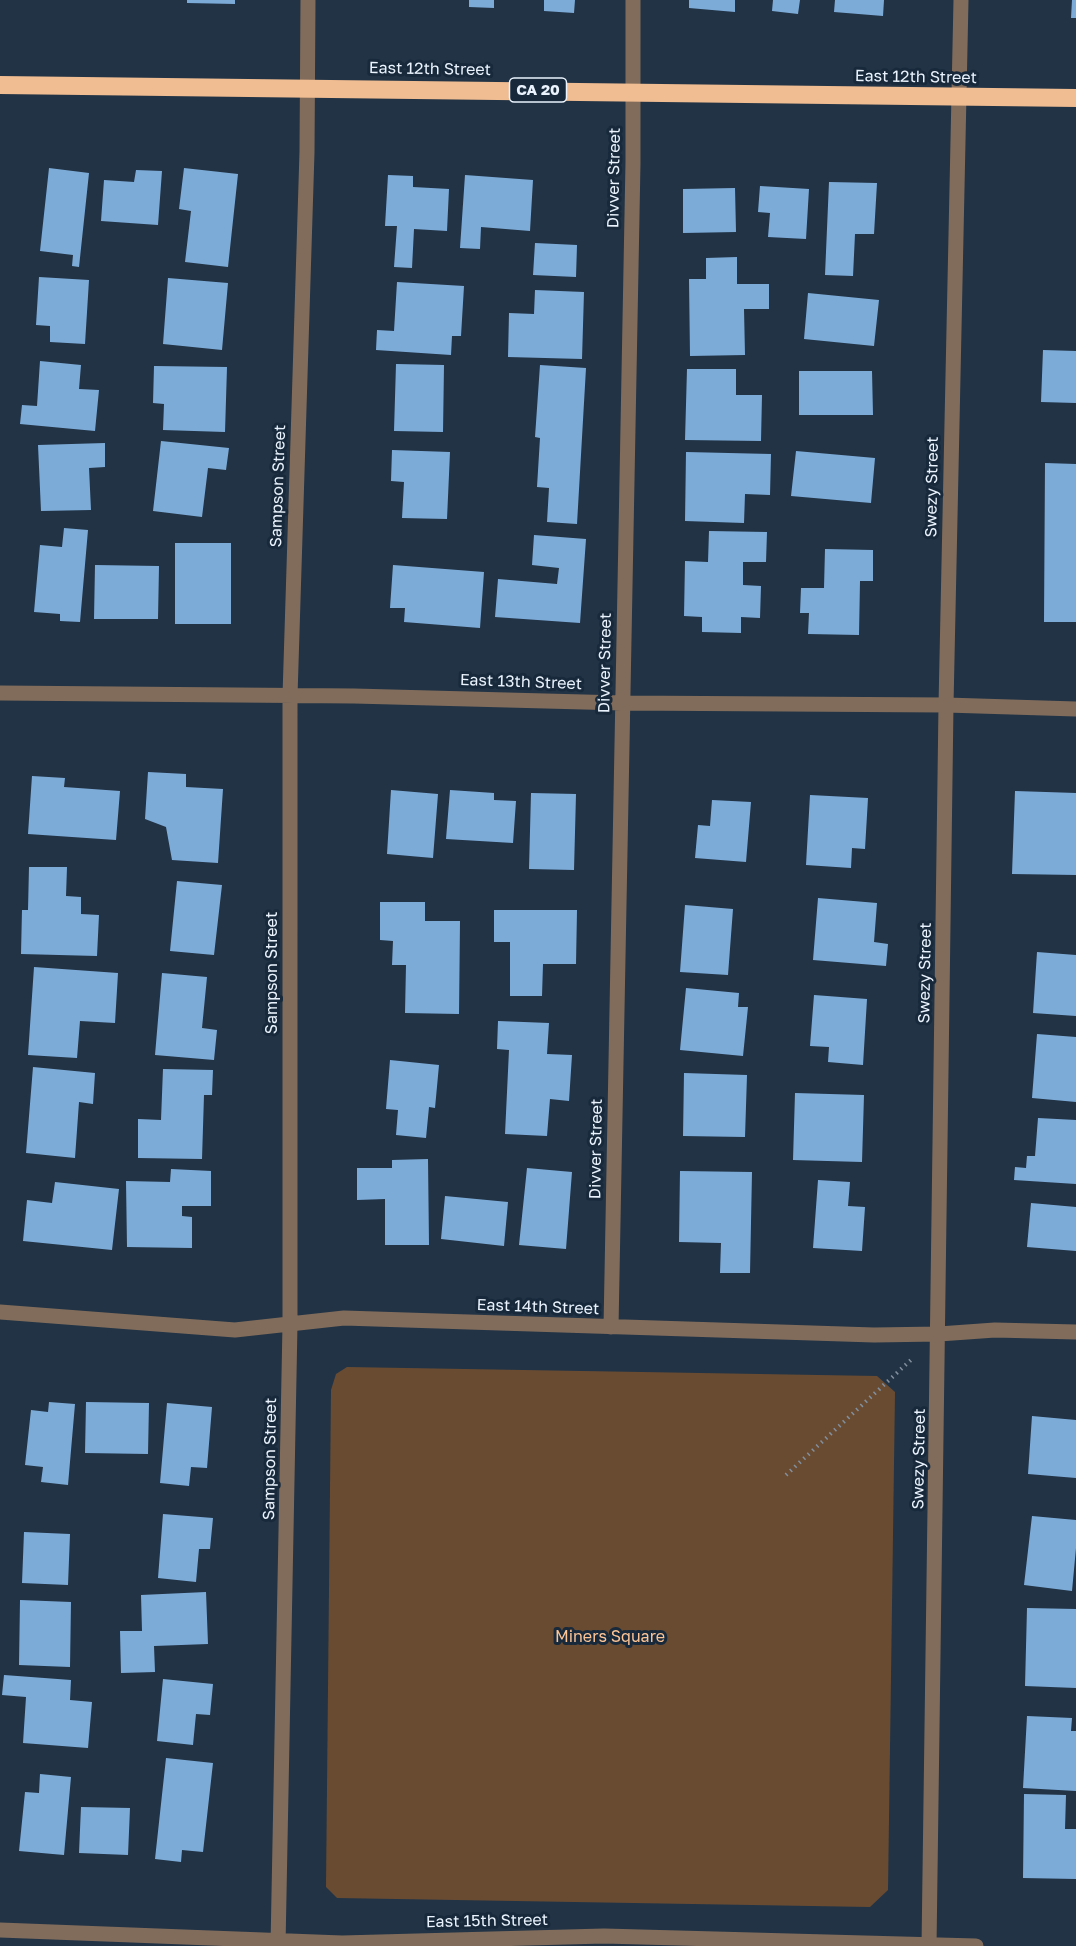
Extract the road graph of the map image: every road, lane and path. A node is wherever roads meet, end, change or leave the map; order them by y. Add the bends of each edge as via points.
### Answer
1 (308, 0) edge
2 (633, 0) edge
3 (961, 0) edge
4 (0, 85) edge
5 (307, 87) junction
6 (633, 91) junction
7 (960, 97) junction
8 (1076, 98) edge
9 (0, 693) edge
10 (290, 696) junction
11 (622, 703) junction
12 (946, 705) junction
13 (1076, 709) edge
14 (0, 1312) edge
15 (290, 1323) junction
16 (611, 1327) junction
17 (1076, 1332) edge
18 (939, 1334) junction
19 (786, 1475) dead end
20 (0, 1930) edge
21 (604, 1941) edge
22 (278, 1943) edge
23 (929, 1945) edge
24 (976, 1946) edge

1 - 5 street, Sampson Street
2 - 6 street, Divver Street
3 - 7 street, Swezy Street
4 - 5 highway, East 12th Street / CA 20
5 - 6 highway, East 12th Street / CA 20
5 - 10 street, Sampson Street
6 - 7 highway, East 12th Street / CA 20
6 - 11 street, Divver Street
7 - 8 highway, East 12th Street / CA 20
7 - 12 street, Swezy Street
9 - 10 street, East 13th Street
10 - 11 street, East 13th Street
10 - 15 street, Sampson Street
11 - 12 street, East 13th Street
11 - 16 street, Divver Street
12 - 13 street, East 13th Street
12 - 18 street, Swezy Street
14 - 15 street, East 14th Street via 235,1330
15 - 16 street, East 14th Street via 344,1318
15 - 22 street, Sampson Street
16 - 18 street, East 14th Street
17 - 18 street, East 14th Street via 994,1330
18 - 19 path
18 - 23 street, Swezy Street
20 - 22 street, East 15th Street
21 - 22 street, East 15th Street
21 - 23 street, East 15th Street
23 - 24 street, East 15th Street

